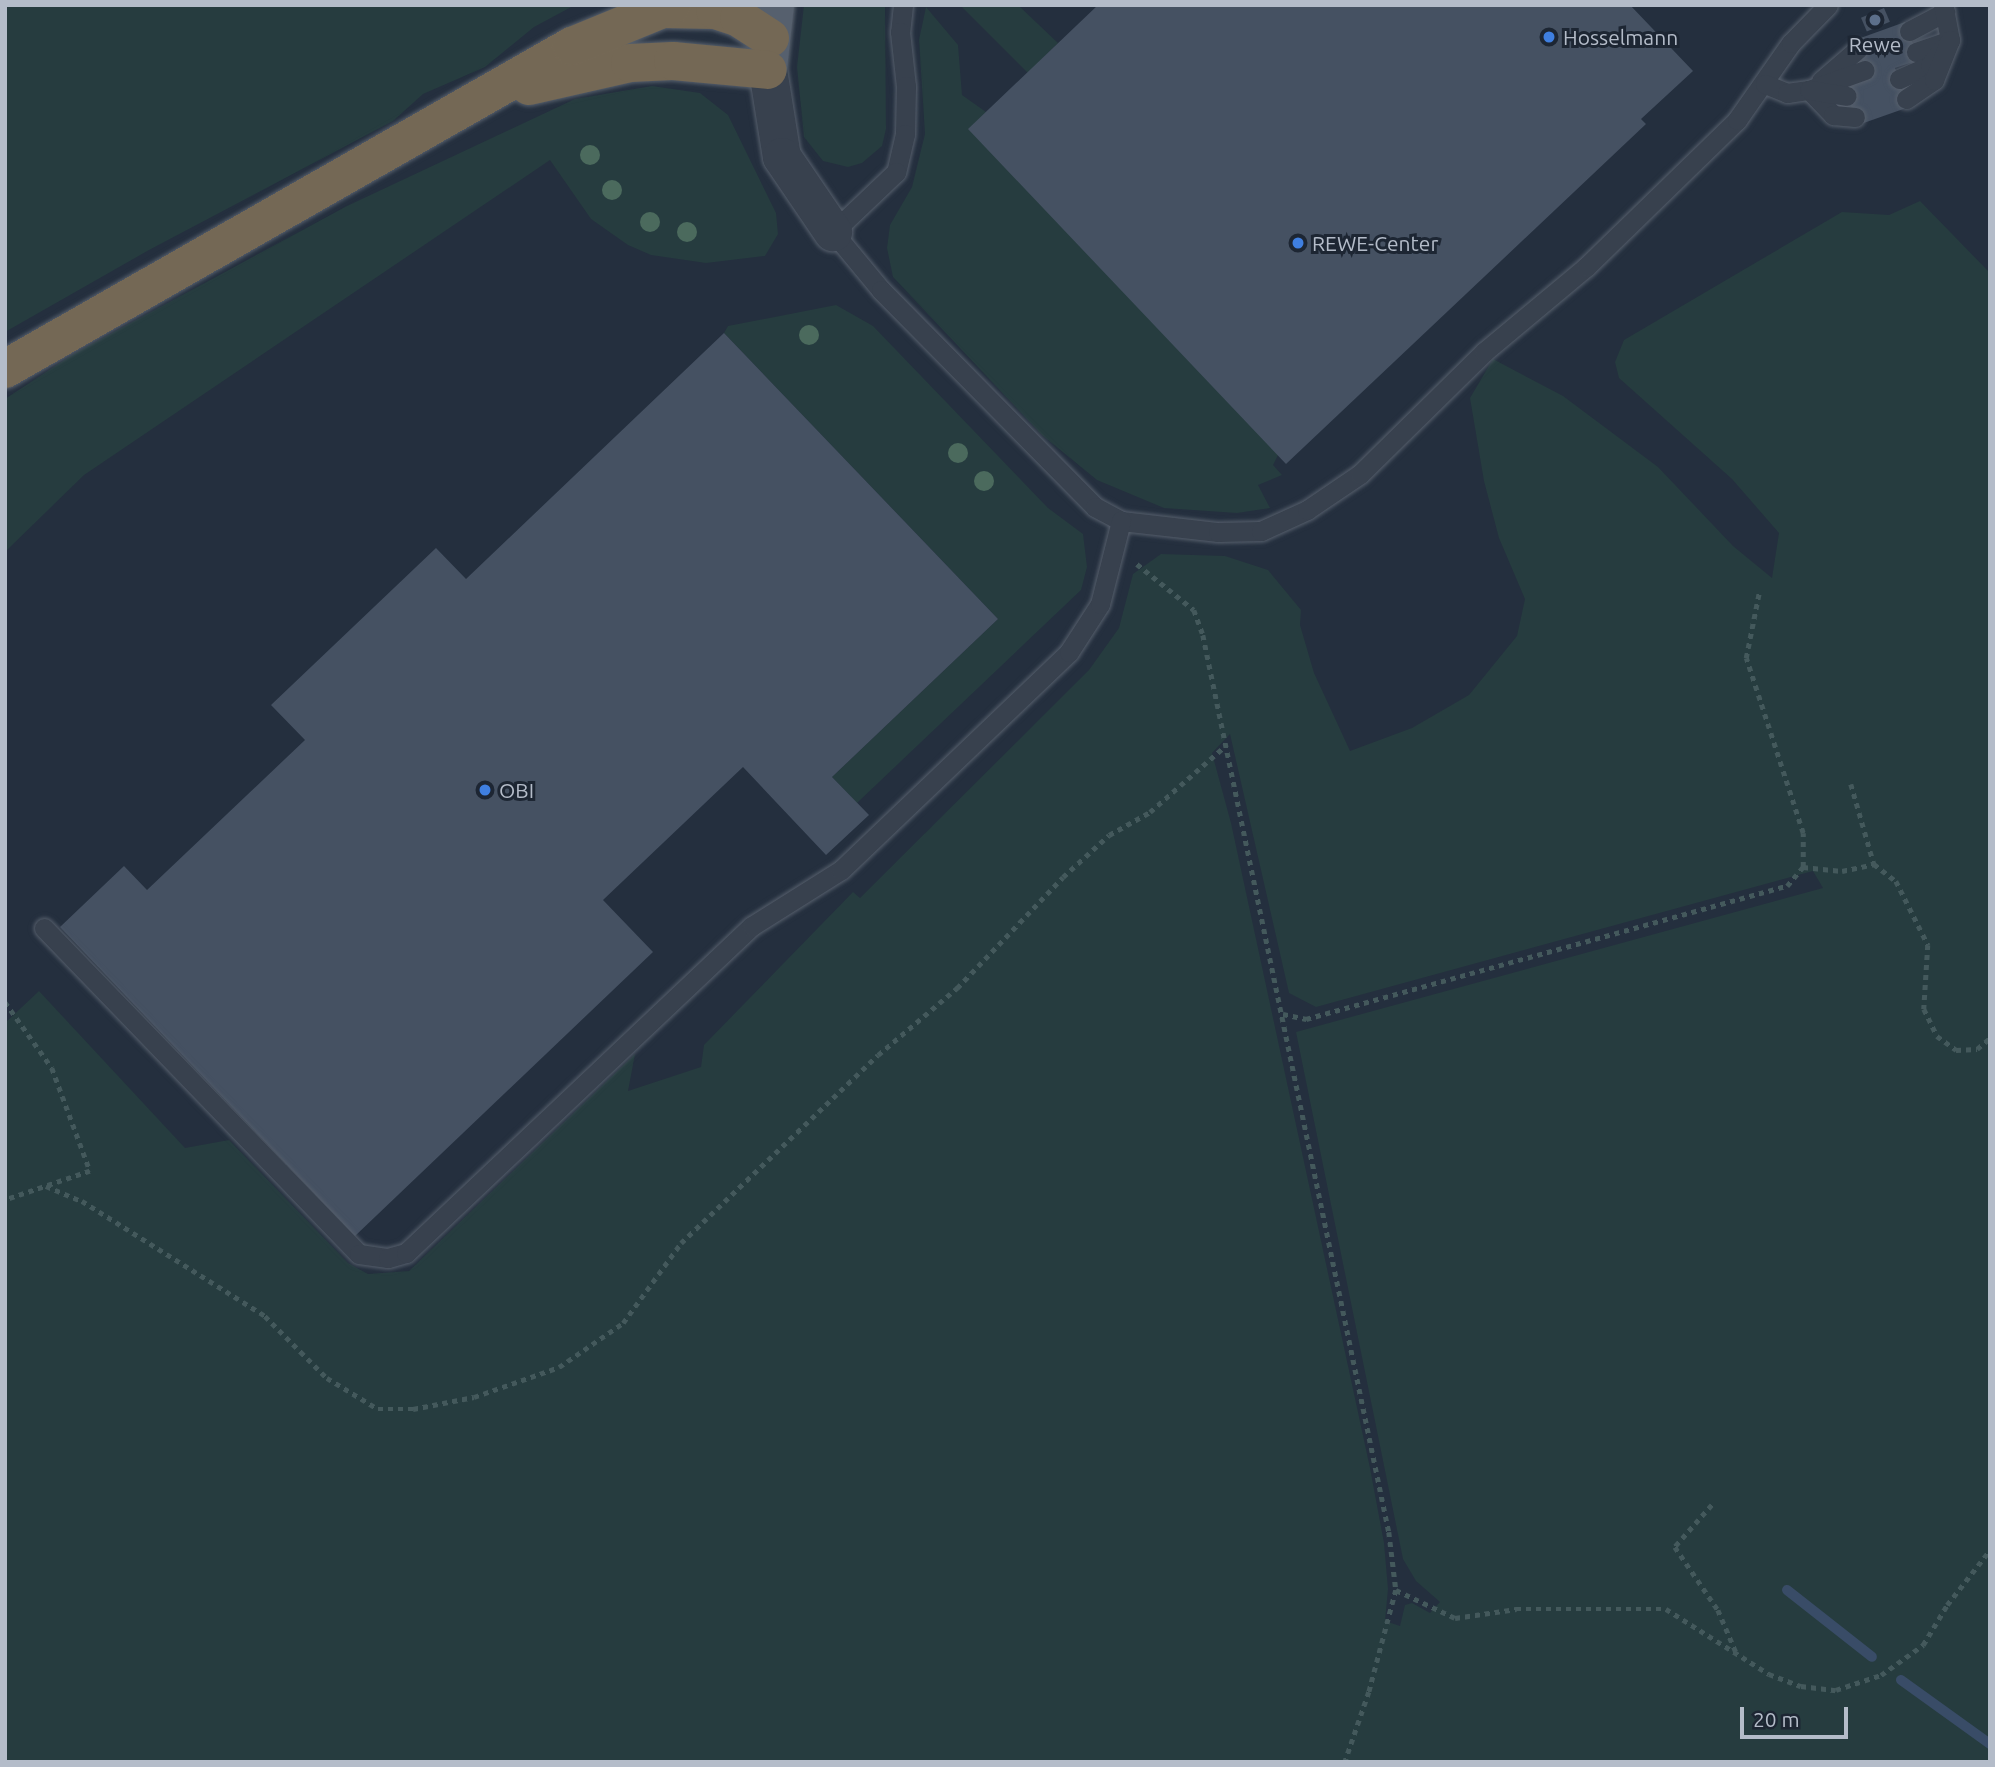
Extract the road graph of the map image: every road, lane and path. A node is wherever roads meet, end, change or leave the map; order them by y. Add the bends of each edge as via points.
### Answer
1 (903, 5) edge
2 (1828, 5) edge
3 (667, 7) edge
4 (1944, 9) edge
5 (1909, 31) dead end
6 (771, 38) edge
7 (1950, 40) junction
8 (1858, 49) dead end
9 (1916, 52) dead end
10 (1866, 70) dead end
11 (1899, 79) dead end
12 (1765, 84) junction
13 (1809, 90) junction
14 (1847, 96) dead end
15 (1906, 99) dead end
16 (458, 113) junction
17 (1854, 117) dead end
18 (833, 232) junction
19 (5, 369) edge
20 (1121, 521) junction
21 (1113, 549) junction
22 (1759, 593) dead end
23 (1224, 747) junction
24 (1852, 784) dead end
25 (1874, 864) junction
26 (1803, 867) junction
27 (44, 928) dead end
28 (5, 1002) edge
29 (1283, 1014) junction
30 (1990, 1038) edge
31 (46, 1186) junction
32 (5, 1200) edge
33 (1712, 1505) dead end
34 (1990, 1550) edge
35 (1396, 1590) junction
36 (1736, 1653) junction
37 (1345, 1762) edge

1 - 18 lane via 905,134 896,172
2 - 12 lane via 1791,43
3 - 6 highway via 715,10
3 - 16 highway via 572,46
4 - 5 lane
4 - 7 lane
6 - 16 highway via 673,61 630,62 530,85
6 - 18 street via 782,157
7 - 9 lane
7 - 11 lane via 1930,65
7 - 15 lane via 1934,80
8 - 13 lane
10 - 13 lane
12 - 13 lane via 1787,93
12 - 20 lane via 1737,120 1669,188 1586,267 1484,352 1400,439 1350,481 1307,510 1261,531 1170,529
13 - 14 lane
13 - 17 lane via 1833,116
16 - 19 highway
18 - 20 lane via 881,290 1095,507
20 - 21 lane
21 - 23 path via 1194,610
21 - 27 lane via 1100,604 1069,652 841,870 752,926 406,1253 388,1258 359,1254
22 - 26 path via 1746,658 1793,796 1803,833
23 - 29 path
23 - 31 path via 1150,812 1109,835 1063,877 957,988 878,1055 681,1243 623,1323 559,1367 474,1397 413,1409 378,1409 327,1378 265,1315 82,1201
24 - 25 path
25 - 26 path via 1842,871
25 - 30 path via 1896,881 1928,945 1924,1009 1937,1036 1956,1050 1977,1049
26 - 29 path via 1787,886 1761,896 1306,1019
28 - 31 path via 52,1068 90,1171
29 - 35 path via 1389,1532
31 - 32 path
33 - 36 path via 1675,1547 1718,1610
34 - 36 path via 1923,1645 1881,1675 1836,1690 1801,1686 1769,1674
35 - 36 path via 1455,1619 1516,1609 1666,1609
35 - 37 path

